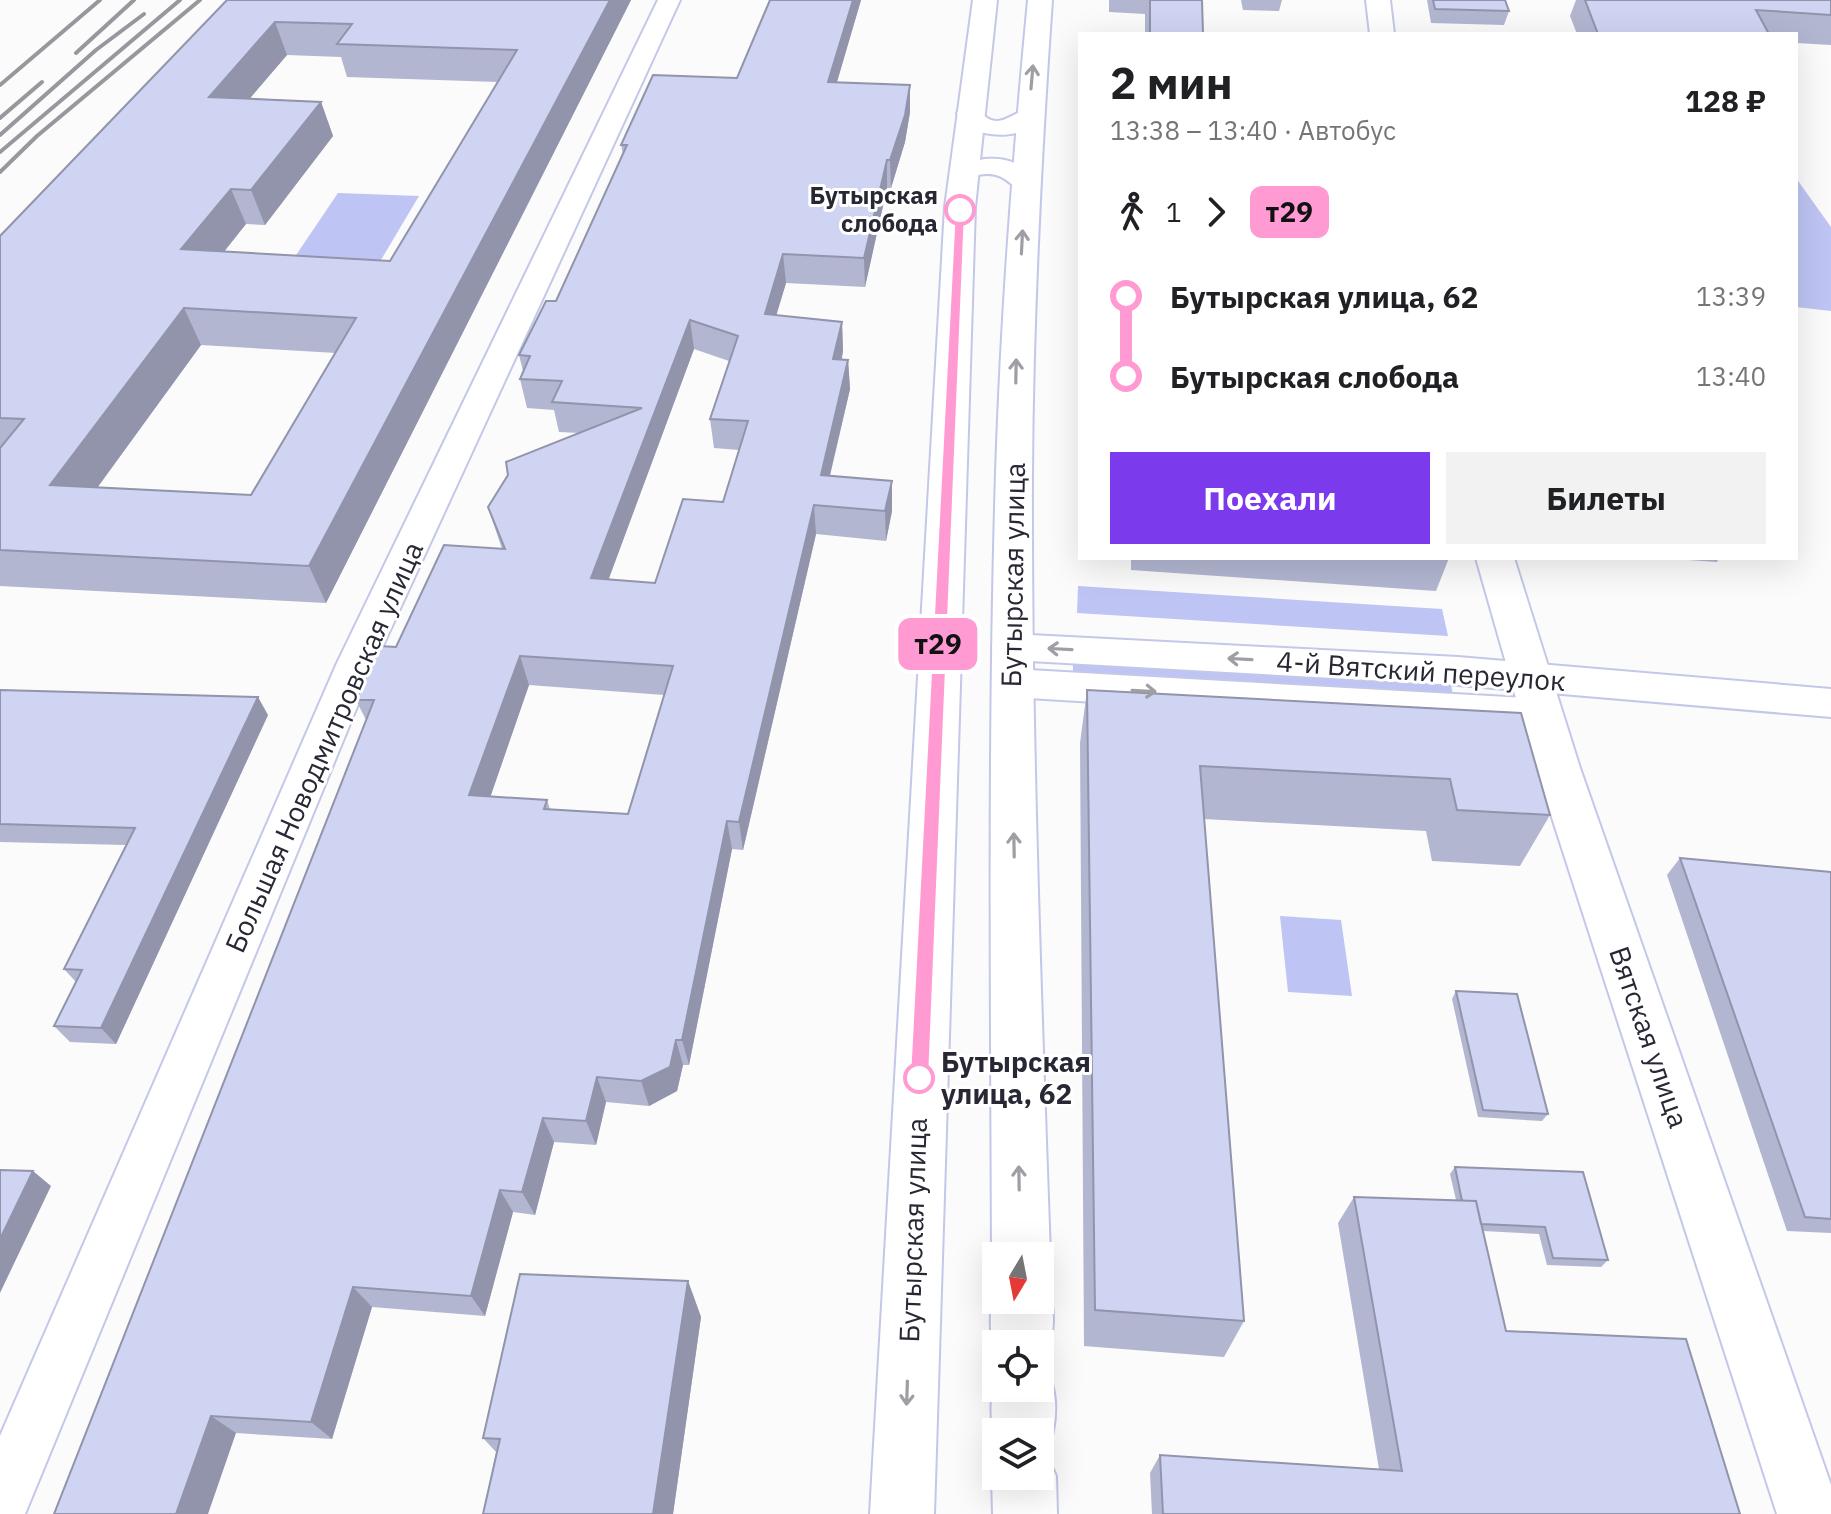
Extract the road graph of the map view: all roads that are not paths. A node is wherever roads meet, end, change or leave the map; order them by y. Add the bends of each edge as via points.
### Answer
1 (669, 0) edge
2 (985, 0) edge
3 (1040, 0) edge
4 (1378, 0) edge
5 (1382, 32) edge
6 (969, 113) junction
7 (1029, 115) junction
8 (962, 180) junction
9 (1024, 183) junction
10 (1496, 560) edge
11 (1011, 665) junction
12 (1536, 696) junction
13 (1831, 703) edge
14 (1021, 1242) edge
15 (1024, 1490) edge
16 (0, 1504) edge
17 (902, 1514) edge
18 (1025, 1514) edge
19 (1809, 1514) edge

1 - 16 street, Большая Новодмитровская улица via 356,663
2 - 6 main road, Бутырская улица
7 -> 3 main road, Бутырская улица
4 - 5 main road
6 - 7 street via 975,122 1002,128 1021,124
6 - 8 main road, Бутырская улица
7 - 9 main road, Бутырская улица
8 - 9 street via 969,170 988,166 1017,172
8 -> 17 main road, Бутырская улица
11 -> 9 main road, Бутырская улица
10 - 12 main road, Вятская улица
11 - 12 street, 4-й Вятский переулок
14 -> 11 main road, Бутырская улица
12 - 13 street, 4-й Вятский переулок
12 - 19 main road, Вятская улица
15 - 18 main road

